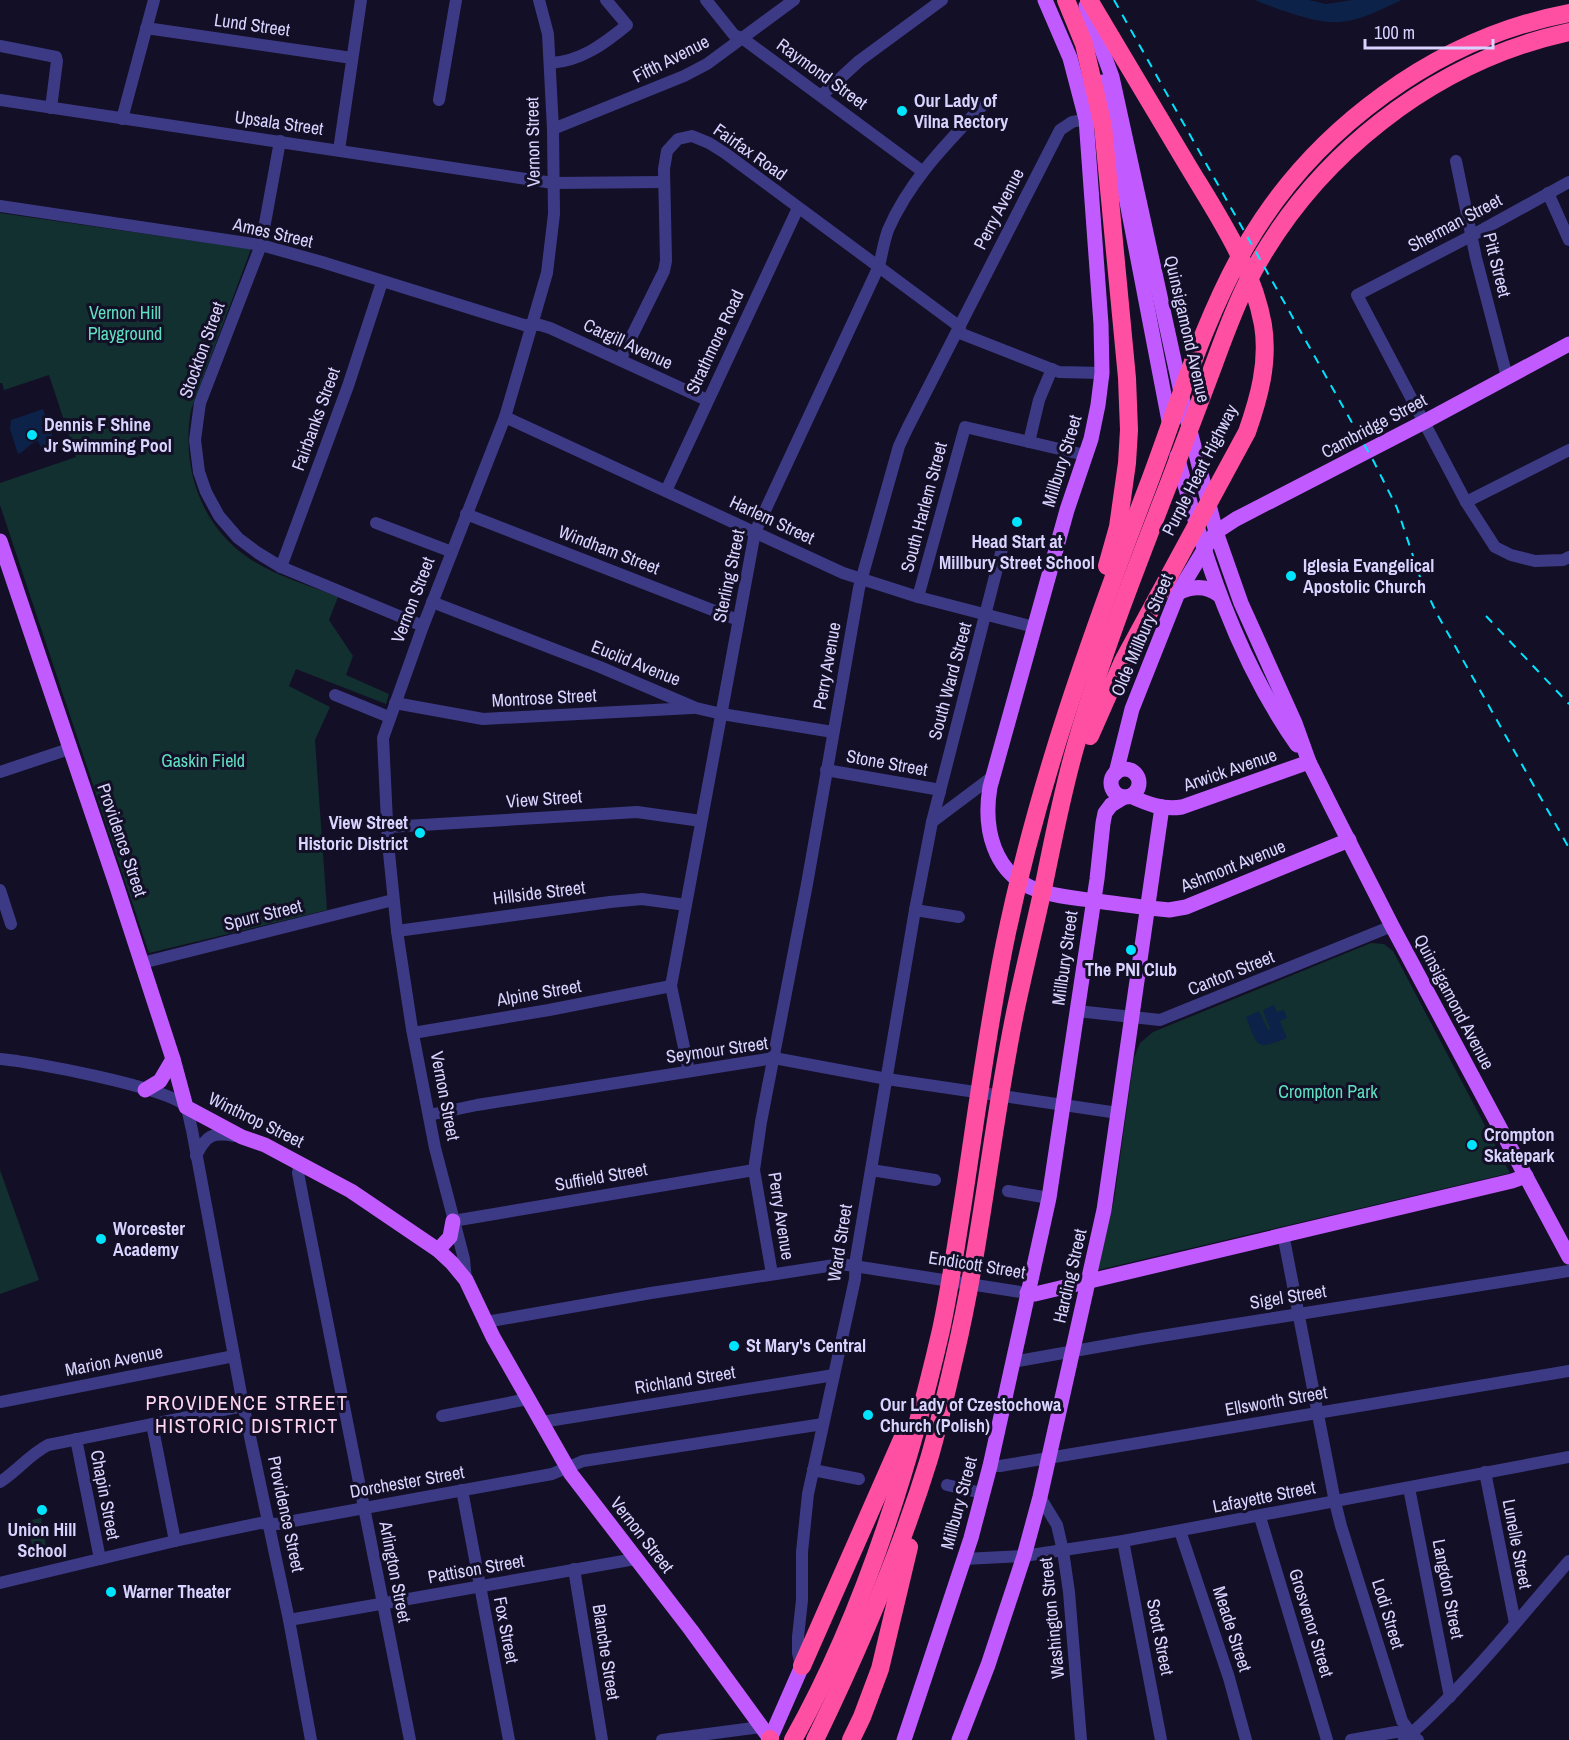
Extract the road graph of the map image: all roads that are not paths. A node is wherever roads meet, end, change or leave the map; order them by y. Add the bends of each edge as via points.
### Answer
1 (154, 0) edge
2 (361, 0) edge
3 (456, 0) edge
4 (539, 0) edge
5 (606, 0) edge
6 (706, 0) edge
7 (794, 0) edge
8 (942, 0) edge
9 (1045, 0) edge
10 (1066, 0) edge
11 (1083, 0) edge
12 (1089, 0) edge
13 (1569, 13) edge
14 (146, 28) junction
15 (1569, 32) edge
16 (742, 38) junction
17 (1084, 44) junction
18 (0, 46) edge
19 (352, 58) junction
20 (551, 63) junction
21 (821, 96) junction
22 (0, 100) edge
23 (439, 100) dead end
24 (982, 106) dead end
25 (51, 108) junction
26 (122, 118) junction
27 (1086, 119) junction
28 (553, 129) junction
29 (280, 141) junction
30 (339, 150) junction
31 (1456, 161) dead end
32 (922, 171) junction
33 (664, 182) junction
34 (1569, 182) edge
35 (553, 183) junction
36 (1548, 193) junction
37 (0, 206) edge
38 (798, 208) junction
39 (1471, 236) junction
40 (1569, 240) edge
41 (261, 245) junction
42 (879, 266) junction
43 (382, 282) junction
44 (532, 325) junction
45 (958, 330) junction
46 (1569, 344) edge
47 (620, 360) junction
48 (1052, 369) junction
49 (1102, 373) junction
50 (1507, 377) junction
51 (707, 400) junction
52 (505, 417) junction
53 (1424, 422) junction
54 (1029, 442) junction
55 (1569, 450) edge
56 (1085, 455) junction
57 (666, 491) junction
58 (1466, 502) junction
59 (466, 514) junction
60 (376, 523) dead end
61 (754, 532) junction
62 (1216, 532) junction
63 (0, 541) edge
64 (1002, 549) dead end
65 (1203, 549) junction
66 (452, 552) junction
67 (1569, 557) edge
68 (281, 567) junction
69 (861, 580) junction
70 (1171, 589) junction
71 (1219, 595) junction
72 (918, 597) junction
73 (432, 602) junction
74 (986, 614) junction
75 (738, 620) junction
76 (423, 626) junction
77 (1034, 627) junction
78 (335, 695) dead end
79 (395, 703) junction
80 (1069, 703) junction
81 (696, 708) junction
82 (722, 714) junction
83 (389, 717) junction
84 (833, 732) junction
85 (69, 749) junction
86 (1309, 762) junction
87 (826, 770) junction
88 (0, 772) edge
89 (992, 777) junction
90 (1128, 784) junction
91 (940, 792) junction
92 (1162, 807) junction
93 (701, 821) junction
94 (932, 822) junction
95 (388, 827) junction
96 (1349, 840) junction
97 (1047, 869) junction
98 (0, 890) edge
99 (393, 900) junction
100 (1094, 901) junction
101 (686, 905) junction
102 (1148, 908) junction
103 (915, 910) junction
104 (959, 917) dead end
105 (11, 924) dead end
106 (1392, 926) junction
107 (397, 931) junction
108 (142, 963) junction
109 (671, 986) junction
110 (1077, 1011) junction
111 (1132, 1018) junction
112 (413, 1033) junction
113 (774, 1058) junction
114 (0, 1059) edge
115 (173, 1059) junction
116 (688, 1071) junction
117 (887, 1079) junction
118 (145, 1090) junction
119 (1064, 1105) junction
120 (186, 1107) junction
121 (1118, 1113) junction
122 (429, 1115) junction
123 (242, 1137) junction
124 (196, 1156) junction
125 (300, 1163) junction
126 (754, 1170) junction
127 (871, 1170) junction
128 (1526, 1176) junction
129 (936, 1180) dead end
130 (1008, 1191) dead end
131 (1049, 1198) junction
132 (453, 1221) junction
133 (1283, 1234) junction
134 (438, 1250) junction
135 (1569, 1257) edge
136 (855, 1266) junction
137 (1569, 1271) edge
138 (772, 1274) junction
139 (466, 1280) junction
140 (1088, 1281) junction
141 (949, 1293) junction
142 (1027, 1293) junction
143 (1299, 1314) junction
144 (486, 1323) junction
145 (1073, 1352) junction
146 (234, 1356) junction
147 (1013, 1362) junction
148 (1569, 1371) edge
149 (834, 1375) junction
150 (528, 1399) junction
151 (0, 1402) edge
152 (243, 1406) junction
153 (1319, 1412) junction
154 (442, 1416) dead end
155 (152, 1424) junction
156 (542, 1424) junction
157 (823, 1424) junction
158 (76, 1439) junction
159 (930, 1456) junction
160 (1569, 1457) edge
161 (1048, 1458) junction
162 (990, 1466) junction
163 (567, 1468) junction
164 (813, 1470) junction
165 (1485, 1472) junction
166 (859, 1479) dead end
167 (0, 1482) edge
168 (947, 1485) dead end
169 (1409, 1488) junction
170 (462, 1491) junction
171 (982, 1493) junction
172 (1040, 1497) junction
173 (1335, 1502) junction
174 (364, 1508) junction
175 (1260, 1517) junction
176 (269, 1524) junction
177 (1180, 1531) junction
178 (175, 1541) junction
179 (1123, 1541) junction
180 (1063, 1551) junction
181 (1024, 1556) junction
182 (100, 1559) junction
183 (635, 1559) junction
184 (964, 1559) junction
185 (1569, 1561) edge
186 (574, 1569) junction
187 (0, 1583) edge
188 (480, 1587) junction
189 (383, 1603) junction
190 (289, 1620) junction
191 (1515, 1623) junction
192 (801, 1666) junction
193 (1450, 1697) junction
194 (768, 1736) edge
195 (1411, 1738) edge
196 (311, 1740) edge
197 (410, 1740) edge
198 (509, 1740) edge
199 (602, 1740) edge
200 (662, 1740) edge
201 (793, 1740) edge
202 (815, 1740) edge
203 (851, 1740) edge
204 (904, 1740) edge
205 (959, 1740) edge
206 (1081, 1740) edge
207 (1161, 1740) edge
208 (1246, 1740) edge
209 (1327, 1740) edge
210 (1351, 1740) edge

1 - 14 street
2 - 19 street
3 - 23 street
4 - 20 street, Vernon Street
5 - 20 street via 627,25 587,54
6 - 16 street, Raymond Street via 734,35
7 - 16 street, Fifth Avenue
8 - 21 street via 859,61
9 - 27 main road, Millbury Street via 1070,58
10 - 17 highway
11 - 62 main road, Quinsigamond Avenue via 1119,105 1167,334
12 - 70 highway, Purple Heart Highway via 1232,240 1256,297 1263,327 1263,370 1256,408
13 - 80 highway via 1491,36 1423,69 1381,97 1322,149 1292,182 1247,244 1218,302
14 - 19 street, Lund Street
14 - 26 street
15 - 97 highway via 1479,62 1403,105 1322,176 1270,243 1241,295 1149,535 1079,735
16 - 21 street, Raymond Street
16 - 28 street, Fifth Avenue via 684,76
17 - 65 main road, Quinsigamond Avenue via 1095,63 1111,118 1171,433
17 - 80 highway via 1106,145 1129,430 1118,528
18 - 25 street via 56,57
19 - 30 street
20 - 28 street, Vernon Street
21 - 32 street, Raymond Street
22 - 25 street, Upsala Street
24 - 32 street, Sterling Street
25 - 26 street, Upsala Street
26 - 29 street, Upsala Street
27 - 45 street, Perry Avenue via 1060,130
27 - 49 main road, Millbury Street
28 - 35 street, Vernon Street
29 - 30 street, Upsala Street
29 - 41 street, Stockton Street
30 - 35 street, Upsala Street
31 - 39 street, Pitt Street
32 - 42 street, Sterling Street via 888,231
33 - 35 street, Upsala Street
33 - 38 street, Fairfax Road via 669,147 682,137 695,136 725,153
33 - 47 street, Fairfax Road via 664,271
34 - 36 street, Sherman Street
35 - 44 street, Vernon Street via 552,241
36 - 39 street, Sherman Street
36 - 40 street
37 - 41 street, Ames Street
38 - 42 street, Fairfax Road
38 - 51 street, Strathmore Road
39 - 50 street, Pitt Street
39 - 53 street, Sherman Street via 1357,295
41 - 43 street, Ames Street
41 - 68 street, Stockton Street via 200,403 196,453 201,480 219,516 246,545
42 - 45 street, Fairfax Road
42 - 61 street, Sterling Street
43 - 44 street, Ames Street
43 - 68 street, Fairbanks Street
44 - 47 street, Cargill Avenue via 550,328
44 - 52 street, Vernon Street
45 - 48 street, Fairfax Road
45 - 69 street, Perry Avenue via 900,446
46 - 50 main road, Cambridge Street
47 - 51 street, Cargill Avenue
48 - 49 street, Fairfax Road
48 - 54 street via 1039,400
49 - 56 main road, Millbury Street via 1095,422
50 - 53 main road, Cambridge Street
51 - 57 street, Strathmore Road
52 - 57 street, Harlem Street
52 - 59 street, Vernon Street
53 - 58 street
53 - 62 main road, Cambridge Street
54 - 56 street
54 - 72 street, South Harlem Street via 965,427
55 - 58 street
56 - 77 main road, Millbury Street
57 - 61 street, Harlem Street
58 - 67 street via 1496,547 1503,551 1535,561
59 - 66 street, Vernon Street
59 - 75 street, Windham Street
60 - 66 street
61 - 69 street, Harlem Street
61 - 75 street, Sterling Street
62 - 65 main road, Cambridge Street
62 - 86 main road, Quinsigamond Avenue via 1241,603
63 - 85 main road, Providence Street
64 - 74 street, South Ward Street
65 - 70 main road, Olde Millbury Street
65 - 71 main road, Quinsigamond Avenue
66 - 73 street, Vernon Street
68 - 76 street, Stockton Street
69 - 72 street, Harlem Street
69 - 84 street, Perry Avenue
70 - 71 main road via 1196,587
70 - 90 main road, Olde Millbury Street via 1124,739
70 - 97 highway, Purple Heart Highway via 1122,661 1093,728
71 - 86 main road, Quinsigamond Avenue via 1269,700
72 - 74 street, Harlem Street
73 - 76 street, Vernon Street
73 - 81 street, Euclid Avenue
74 - 77 street, Harlem Street
74 - 91 street, South Ward Street
75 - 82 street, Sterling Street
76 - 79 street, Vernon Street
77 - 89 main road, Millbury Street
78 - 83 street
79 - 81 street, Montrose Street via 483,719
79 - 83 street, Vernon Street
80 - 141 highway via 1023,862 998,983
81 - 82 street, Euclid Avenue
82 - 84 street, Euclid Avenue
82 - 93 street, Sterling Street
83 - 95 street, Vernon Street via 382,757
84 - 87 street, Perry Avenue
85 - 88 street
85 - 108 main road, Providence Street
86 - 92 main road, Arwick Avenue via 1194,804
86 - 96 main road, Quinsigamond Avenue
87 - 91 street, Stone Street
87 - 113 street, Perry Avenue
89 - 94 street
89 - 100 main road, Millbury Street via 987,824 1006,867 1021,882 1039,891
90 - 92 main road, Arwick Avenue via 1152,806
90 - 100 main road via 1105,813
91 - 94 street, South Ward Street
92 - 102 main road, Harding Street
93 - 95 street, View Street via 637,812
93 - 101 street, Sterling Street
94 - 103 street, Ward Street
95 - 99 street, Vernon Street
96 - 102 main road, Ashmont Avenue via 1186,907
96 - 106 main road, Quinsigamond Avenue
97 - 159 highway via 1016,1007 967,1294
98 - 105 street
99 - 107 street, Vernon Street
99 - 108 street, Spurr Street
100 - 102 main road, Ashmont Avenue
100 - 110 main road, Millbury Street
101 - 107 street, Hillside Street via 642,899
101 - 109 street, Sterling Street
102 - 111 main road, Harding Street
103 - 104 street
103 - 117 street, Ward Street
106 - 111 street, Canton Street via 1180,1013 1160,1020
106 - 128 main road, Quinsigamond Avenue
107 - 112 street, Vernon Street
108 - 115 main road, Providence Street
109 - 112 street, Alpine Street
109 - 116 street, Sterling Street
110 - 111 street, Canton Street
110 - 119 main road, Millbury Street
111 - 121 main road, Harding Street
112 - 122 street, Vernon Street
113 - 116 street, Seymour Street
113 - 117 street, Seymour Street
113 - 126 street, Perry Avenue
114 - 118 street, Winthrop Street
115 - 118 main road via 160,1081
115 - 120 main road, Providence Street
116 - 122 street, Seymour Street
117 - 119 street, Seymour Street
117 - 127 street, Ward Street
118 - 120 street, Winthrop Street via 175,1099
119 - 121 street, Seymour Street
119 - 131 main road, Millbury Street
120 - 123 main road, Winthrop Street
120 - 124 street, Providence Street
121 - 140 main road, Harding Street via 1104,1210
122 - 132 street, Vernon Street
123 - 124 street via 209,1137
123 - 125 main road, Winthrop Street
124 - 146 street, Providence Street
125 - 134 main road, Winthrop Street via 351,1191
125 - 174 street, Arlington Street via 298,1173
126 - 132 street, Suffield Street
126 - 138 street, Perry Avenue
127 - 129 street
127 - 136 street, Ward Street
128 - 133 main road, Endicott Street
128 - 135 main road, Quinsigamond Avenue
130 - 131 street
131 - 142 main road, Millbury Street
132 - 134 main road via 450,1237
132 - 139 street, Vernon Street
133 - 140 main road, Endicott Street
133 - 143 street, Lodi Street
134 - 139 main road, Winthrop Street
136 - 138 street, Endicott Street via 832,1265
136 - 142 street, Endicott Street
136 - 149 street, Ward Street
137 - 143 street, Sigel Street
138 - 144 street, Endicott Street
139 - 144 main road, Vernon Street
140 - 142 main road, Endicott Street
140 - 145 main road, Harding Street
141 - 192 highway via 905,1432
141 - 201 highway via 924,1400 884,1536 831,1663
142 - 147 main road, Millbury Street
143 - 145 street, Sigel Street
143 - 153 street, Lodi Street
144 - 150 main road, Vernon Street
145 - 147 street, Sigel Street
145 - 161 main road, Harding Street
146 - 151 street, Marion Avenue
146 - 152 street, Providence Street
147 - 162 main road, Millbury Street
148 - 153 street, Ellsworth Street
149 - 156 street, Richland Street
149 - 157 street, Ward Street
150 - 154 street
150 - 156 main road, Vernon Street
152 - 155 street
152 - 176 street, Providence Street
153 - 161 street, Ellsworth Street
153 - 173 street, Lodi Street
155 - 158 street
155 - 178 street
156 - 163 main road, Vernon Street
157 - 163 street, Dorchester Street via 583,1461
157 - 164 street, Ward Street
158 - 167 street via 48,1445 32,1454
158 - 182 street, Chapin Street
159 - 202 highway via 875,1608
159 - 203 highway via 880,1670
160 - 165 street, Lafayette Street
161 - 162 street, Ellsworth Street
161 - 172 main road, Harding Street
162 - 171 main road, Millbury Street
163 - 170 street, Dorchester Street
163 - 183 main road, Vernon Street
164 - 166 street
164 - 192 street, Ward Street via 802,1552 798,1645
165 - 169 street, Lafayette Street
165 - 191 street, Lunelle Street
168 - 171 street
169 - 173 street, Lafayette Street
169 - 193 street, Langdon Street
170 - 174 street, Dorchester Street
170 - 188 street, Fox Street
171 - 184 main road, Millbury Street
172 - 180 street, Washington Street via 1057,1524
172 - 181 main road, Harding Street
173 - 175 street, Lafayette Street
173 - 195 street, Lodi Street via 1402,1721
174 - 176 street, Dorchester Street
174 - 189 street, Arlington Street
175 - 177 street, Lafayette Street
175 - 209 street, Grosvenor Street
176 - 178 street, Dorchester Street
176 - 190 street, Providence Street
177 - 179 street, Lafayette Street
177 - 208 street, Meade Street
178 - 182 street, Dorchester Street
179 - 180 street, Lafayette Street
179 - 207 street, Scott Street
180 - 181 street, Lafayette Street
180 - 206 street, Washington Street
181 - 184 street, Lafayette Street
181 - 205 main road, Harding Street via 992,1656
182 - 187 street, Dorchester Street
183 - 186 street, Pattison Street
183 - 194 main road, Vernon Street
184 - 204 main road, Millbury Street
185 - 191 street
186 - 188 street, Pattison Street
186 - 199 street, Blanche Street
188 - 189 street, Pattison Street
188 - 198 street, Fox Street
189 - 190 street, Pattison Street
189 - 197 street, Arlington Street
190 - 196 street, Providence Street
191 - 193 street
192 - 194 main road, Ward Street via 782,1714
193 - 195 street
194 - 200 street
195 - 210 street via 1396,1732

